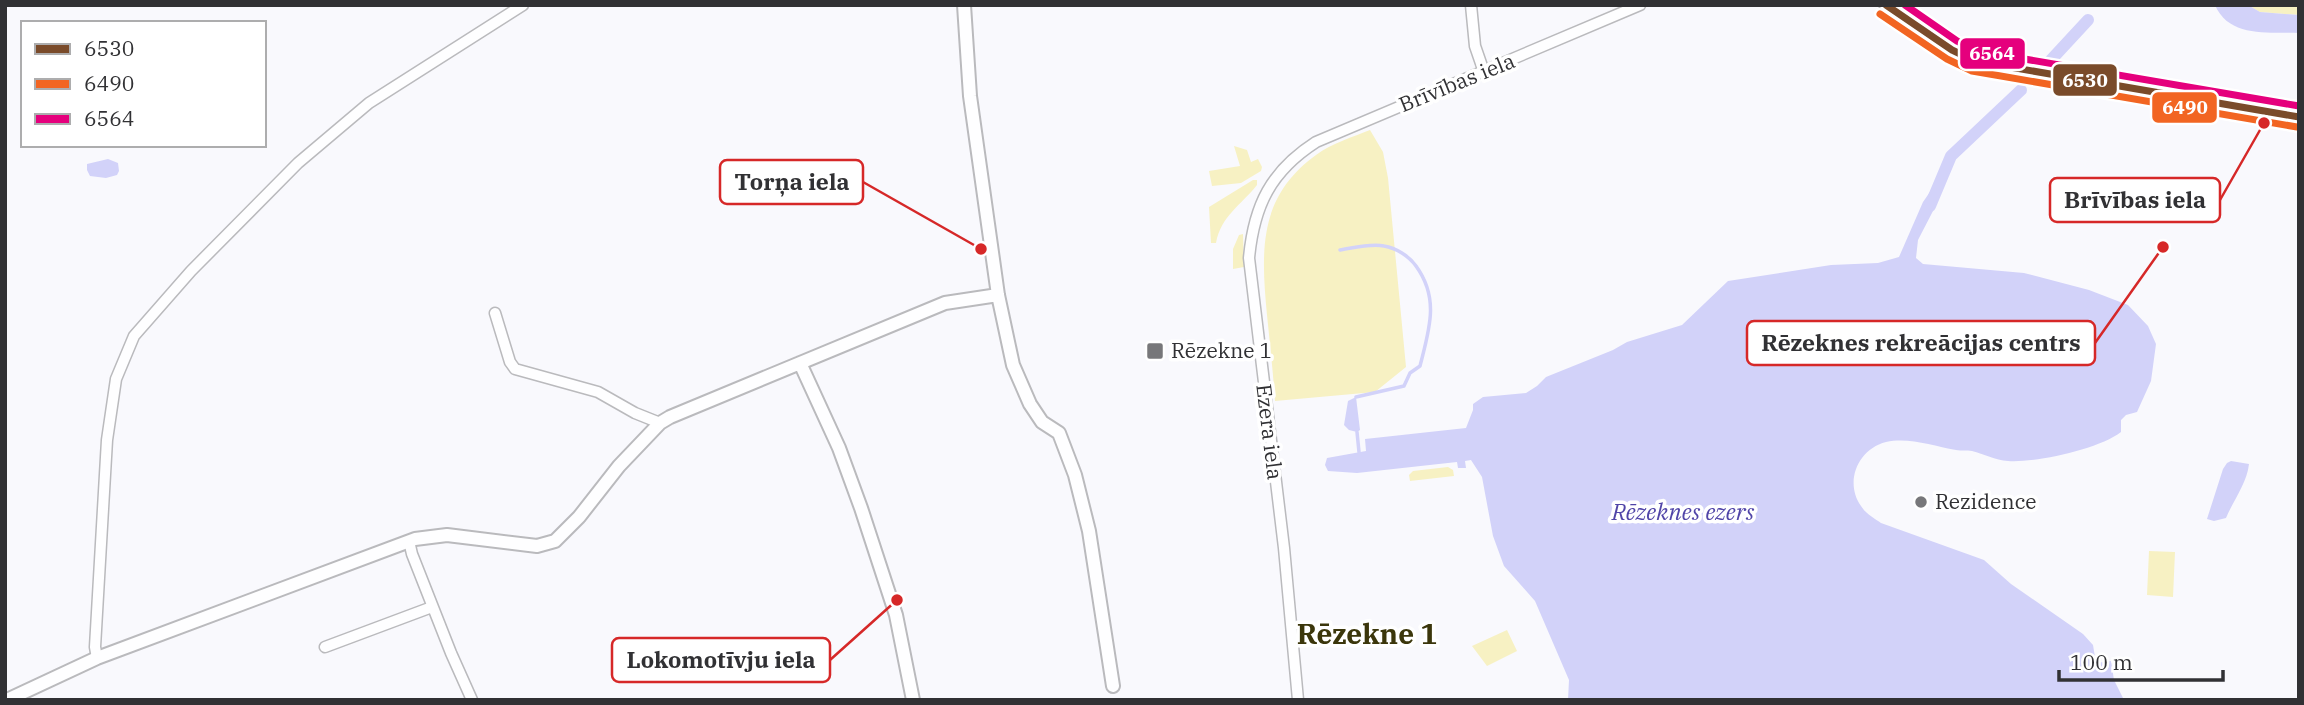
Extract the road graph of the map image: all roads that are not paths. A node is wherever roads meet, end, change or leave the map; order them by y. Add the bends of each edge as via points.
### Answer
1 (523, 5) edge
2 (964, 5) edge
3 (1471, 5) edge
4 (1640, 5) edge
5 (1886, 5) edge
6 (1484, 72) junction
7 (2299, 117) edge
8 (1280, 172) joint
9 (998, 295) junction
10 (495, 313) dead end
11 (800, 363) junction
12 (660, 422) junction
13 (409, 541) junction
14 (432, 607) junction
15 (325, 647) dead end
16 (97, 658) junction
17 (1113, 687) dead end
18 (7, 700) edge
19 (472, 700) edge
20 (914, 700) edge
21 (1298, 700) edge

1 - 16 street via 369,103 298,163 134,336 116,379 107,439
2 - 9 street via 971,96
3 - 6 street via 1475,46
4 - 6 street, Brīvības iela
5 - 7 main road via 1975,61
6 - 8 street, Brīvības iela via 1316,142
8 - 21 street, Ezera iela via 1258,210 1249,258
9 - 11 street via 946,303
9 - 17 street via 1022,391 1042,422 1059,433 1075,475 1089,530
10 - 12 street via 515,369 598,392
11 - 12 street
11 - 20 street via 839,447 865,520 896,615
12 - 13 street via 555,541 537,546 435,535
13 - 14 street
13 - 16 street
14 - 15 street
14 - 19 street
16 - 18 street

